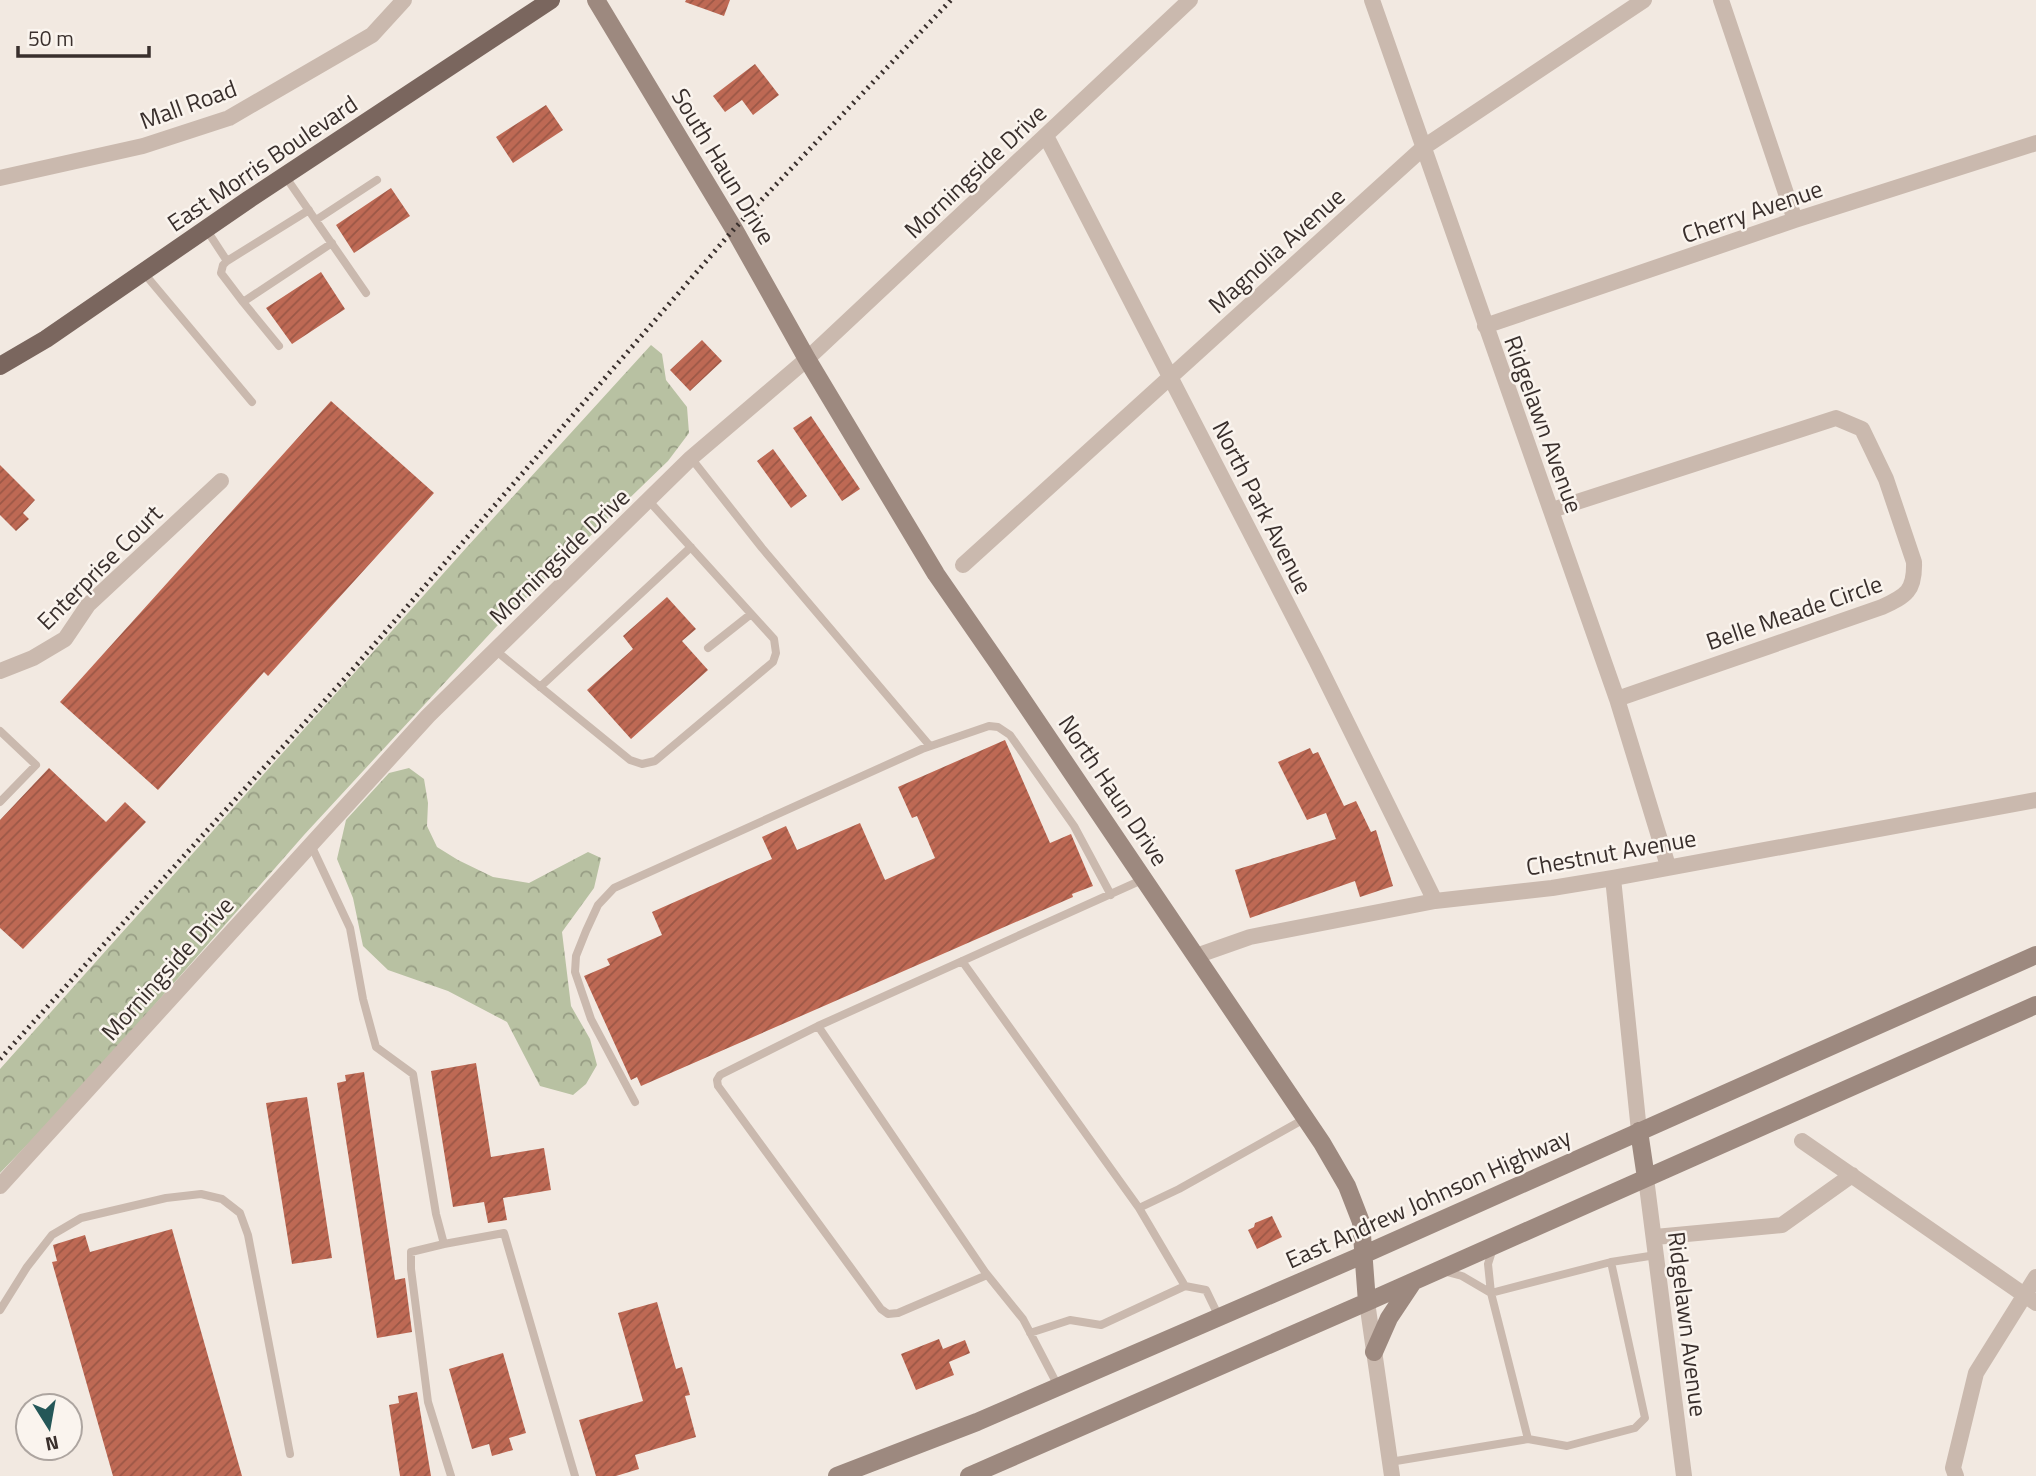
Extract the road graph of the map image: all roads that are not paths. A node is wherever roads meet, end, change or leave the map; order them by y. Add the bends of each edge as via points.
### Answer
1 (404, 0) edge
2 (551, 0) edge
3 (596, 0) edge
4 (1190, 0) edge
5 (1372, 0) edge
6 (1644, 0) edge
7 (1721, 0) edge
8 (1046, 136) junction
9 (2036, 143) edge
10 (1424, 147) junction
11 (285, 176) junction
12 (0, 178) edge
13 (377, 180) dead end
14 (309, 210) junction
15 (316, 220) junction
16 (1795, 220) junction
17 (206, 229) junction
18 (332, 243) junction
19 (227, 261) junction
20 (143, 272) junction
21 (366, 293) dead end
22 (243, 302) junction
23 (1485, 326) junction
24 (279, 346) dead end
25 (807, 359) junction
26 (0, 366) edge
27 (1170, 375) junction
28 (252, 402) dead end
29 (691, 458) junction
30 (221, 481) dead end
31 (648, 500) junction
32 (1552, 510) junction
33 (691, 547) junction
34 (963, 565) dead end
35 (751, 614) junction
36 (708, 648) dead end
37 (495, 650) junction
38 (0, 671) edge
39 (540, 687) junction
40 (1616, 699) junction
41 (0, 731) edge
42 (930, 746) junction
43 (2036, 800) edge
44 (0, 802) edge
45 (311, 845) junction
46 (1668, 866) junction
47 (1613, 878) junction
48 (1144, 879) junction
49 (1111, 895) junction
50 (1435, 901) junction
51 (2036, 955) edge
52 (1196, 956) junction
53 (962, 961) junction
54 (2036, 1005) edge
55 (818, 1026) junction
56 (635, 1102) dead end
57 (1306, 1118) junction
58 (1639, 1131) junction
59 (1802, 1141) dead end
60 (1852, 1175) junction
61 (1646, 1178) junction
62 (0, 1186) edge
63 (1139, 1208) junction
64 (1655, 1237) junction
65 (444, 1244) junction
66 (1494, 1246) junction
67 (1364, 1254) junction
68 (1657, 1255) junction
69 (1611, 1262) junction
70 (1440, 1270) junction
71 (987, 1275) junction
72 (2036, 1277) edge
73 (1414, 1281) junction
74 (1185, 1286) junction
75 (1491, 1293) junction
76 (2030, 1298) edge
77 (1367, 1302) junction
78 (0, 1310) edge
79 (1219, 1317) junction
80 (1030, 1333) junction
81 (1374, 1352) junction
82 (1059, 1387) junction
83 (1528, 1439) junction
84 (290, 1454) dead end
85 (1391, 1469) edge
86 (451, 1476) edge
87 (575, 1476) edge
88 (837, 1476) edge
89 (969, 1476) edge
90 (1684, 1476) edge
91 (1956, 1476) edge

1 - 12 street, Mall Road via 372,35 229,118 143,146
2 - 11 main road, East Morris Boulevard
3 - 25 main road, South Haun Drive
4 - 8 street, Morningside Drive
5 - 10 street, Ridgelawn Avenue
6 - 10 street, Magnolia Avenue
7 - 16 street
8 - 25 street, Morningside Drive
8 - 27 street, North Park Avenue
9 - 16 street, Cherry Avenue
10 - 23 street, Ridgelawn Avenue
10 - 27 street, Magnolia Avenue
11 - 14 lane
11 - 17 main road, East Morris Boulevard
13 - 15 lane
14 - 15 lane
14 - 19 lane
15 - 18 lane
16 - 23 street, Cherry Avenue
17 - 19 lane
17 - 20 main road, East Morris Boulevard
18 - 21 lane
18 - 22 lane
19 - 22 lane via 221,273
20 - 26 main road, East Morris Boulevard
20 - 28 lane
22 - 24 lane
23 - 32 street, Ridgelawn Avenue
25 - 29 street, Morningside Drive
25 - 48 main road, North Haun Drive via 936,574
27 - 34 street, Magnolia Avenue
27 - 50 street, North Park Avenue
29 - 31 street, Morningside Drive
29 - 42 lane
30 - 38 street, Enterprise Court via 88,605 65,639
31 - 33 lane
31 - 37 street, Morningside Drive
32 - 40 street, Ridgelawn Avenue
32 - 40 street, Belle Meade Circle via 1836,418 1862,429 1885,479 1913,562 1910,590 1899,599
33 - 35 lane
33 - 39 lane
35 - 36 lane
35 - 39 lane via 774,639 773,662 655,761 642,764 630,760
37 - 39 lane
37 - 45 street, Morningside Drive
40 - 46 street, Ridgelawn Avenue
41 - 44 lane via 36,765
42 - 49 lane via 989,726 1010,735 1074,826
42 - 56 lane via 614,888 598,905 576,956 575,972 591,1019
43 - 46 street, Chestnut Avenue
45 - 62 street, Morningside Drive
45 - 65 lane via 350,928 376,1047 413,1074
46 - 47 street, Chestnut Avenue
47 - 50 street, Chestnut Avenue
47 - 58 street
48 - 49 lane
48 - 52 main road, North Haun Drive
49 - 53 lane
50 - 52 street, Chestnut Avenue via 1250,937
51 - 58 main road, East Andrew Johnson Highway
52 - 57 main road, North Haun Drive
53 - 55 lane
53 - 63 lane
54 - 61 main road
55 - 71 lane
55 - 71 lane via 720,1075 718,1086 888,1314
57 - 63 lane
57 - 67 main road, North Haun Drive via 1347,1186 1361,1222
58 - 61 main road
58 - 67 main road, East Andrew Johnson Highway
59 - 60 street
60 - 64 street via 1782,1225
60 - 76 street
61 - 64 street, Ridgelawn Avenue
61 - 66 main road
63 - 74 lane
64 - 68 street, Ridgelawn Avenue
65 - 86 lane via 411,1252 411,1269 428,1402
65 - 87 lane via 504,1233
66 - 70 main road
66 - 75 lane via 1488,1264
67 - 77 main road, North Haun Drive
67 - 79 main road, East Andrew Johnson Highway
68 - 69 lane
68 - 90 street, Ridgelawn Avenue
69 - 75 lane
69 - 83 lane via 1645,1418 1635,1428 1567,1446
70 - 73 main road
70 - 75 lane via 1462,1276
71 - 80 lane
72 - 76 street
73 - 77 main road
73 - 81 main road via 1389,1318
74 - 79 lane via 1206,1290
74 - 80 lane via 1101,1325 1070,1320
75 - 83 lane
76 - 91 street via 1976,1373 1953,1468
77 - 81 street
77 - 89 main road
78 - 84 lane via 52,1235 81,1218 166,1198 201,1194 222,1199 240,1213 248,1235
79 - 82 main road, East Andrew Johnson Highway
80 - 82 lane
81 - 85 street
82 - 88 main road, East Andrew Johnson Highway
83 - 85 lane

